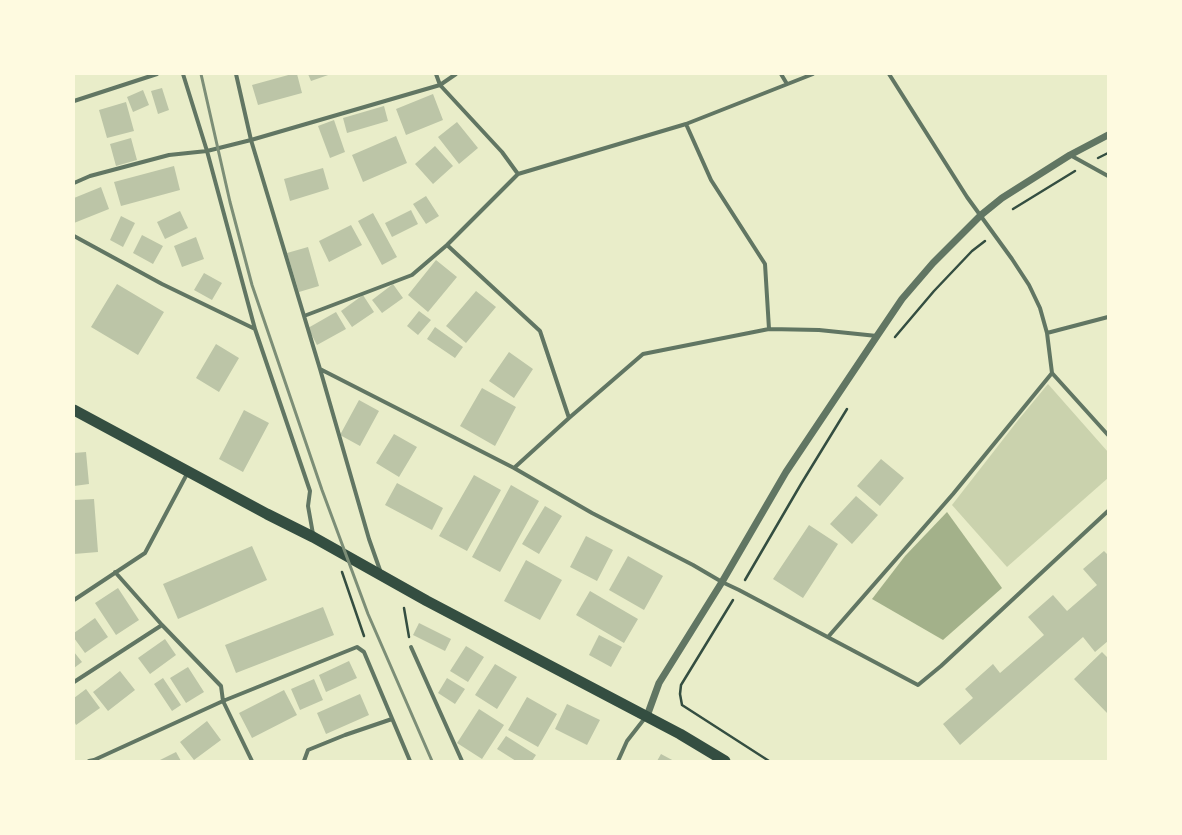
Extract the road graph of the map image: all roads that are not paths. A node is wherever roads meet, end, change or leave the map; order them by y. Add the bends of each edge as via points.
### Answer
1 (157, 74) edge
2 (183, 74) edge
3 (236, 74) edge
4 (436, 74) edge
5 (456, 74) edge
6 (781, 74) edge
7 (813, 74) edge
8 (890, 74) edge
9 (787, 84) junction
10 (440, 85) junction
11 (74, 101) edge
12 (686, 124) junction
13 (1108, 135) edge
14 (251, 140) junction
15 (207, 151) junction
16 (1070, 155) junction
17 (518, 174) junction
18 (1108, 176) edge
19 (74, 182) edge
20 (981, 215) junction
21 (74, 236) edge
22 (447, 245) junction
23 (304, 316) junction
24 (1108, 317) edge
25 (255, 329) junction
26 (769, 329) junction
27 (1048, 333) junction
28 (877, 336) junction
29 (320, 369) junction
30 (1052, 373) junction
31 (74, 410) edge
32 (569, 418) junction
33 (1108, 435) edge
34 (514, 468) junction
35 (188, 472) junction
36 (1108, 510) edge
37 (313, 537) junction
38 (115, 572) junction
39 (382, 576) junction
40 (722, 582) junction
41 (74, 600) edge
42 (162, 625) junction
43 (828, 637) junction
44 (410, 647) road end
45 (74, 682) edge
46 (223, 701) junction
47 (647, 716) junction
48 (392, 719) junction
49 (89, 761) edge
50 (252, 761) edge
51 (304, 761) edge
52 (410, 761) edge
53 (462, 761) edge
54 (618, 761) edge
55 (725, 761) edge

1 - 11 street
2 - 15 street
3 - 14 street
4 - 10 street
5 - 10 street
6 - 9 street
7 - 9 street
8 - 20 street via 967,197
9 - 12 street
10 - 14 street
10 - 17 street via 502,152
12 - 17 street
12 - 26 street via 711,180 765,264
13 - 16 street
14 - 15 street
14 - 23 street
15 - 19 street via 169,155
15 - 25 street
16 - 18 street
16 - 20 street via 1002,198
17 - 22 street
20 - 27 street via 1029,286
20 - 28 street via 933,263 902,299
21 - 25 street via 162,284
22 - 23 street via 412,276
22 - 32 street via 540,331
23 - 29 street
24 - 27 street
25 - 37 street via 310,491 308,506
26 - 28 street via 819,330
26 - 32 street via 643,354
27 - 30 street
28 - 40 street via 786,472
29 - 34 street
29 - 39 street
30 - 33 street
30 - 43 street via 953,494
31 - 35 highway
32 - 34 street
34 - 40 street
35 - 37 highway
35 - 38 street via 145,553
36 - 43 street via 918,685
37 - 39 highway
38 - 41 street
38 - 42 street
39 - 47 highway
40 - 43 street
40 - 47 street via 659,683
42 - 45 street
42 - 46 street via 221,686
44 - 53 street
46 - 48 street via 357,647 364,652
46 - 49 street
46 - 50 street
47 - 54 street via 627,741
47 - 55 highway
48 - 51 street via 308,750
48 - 52 street

